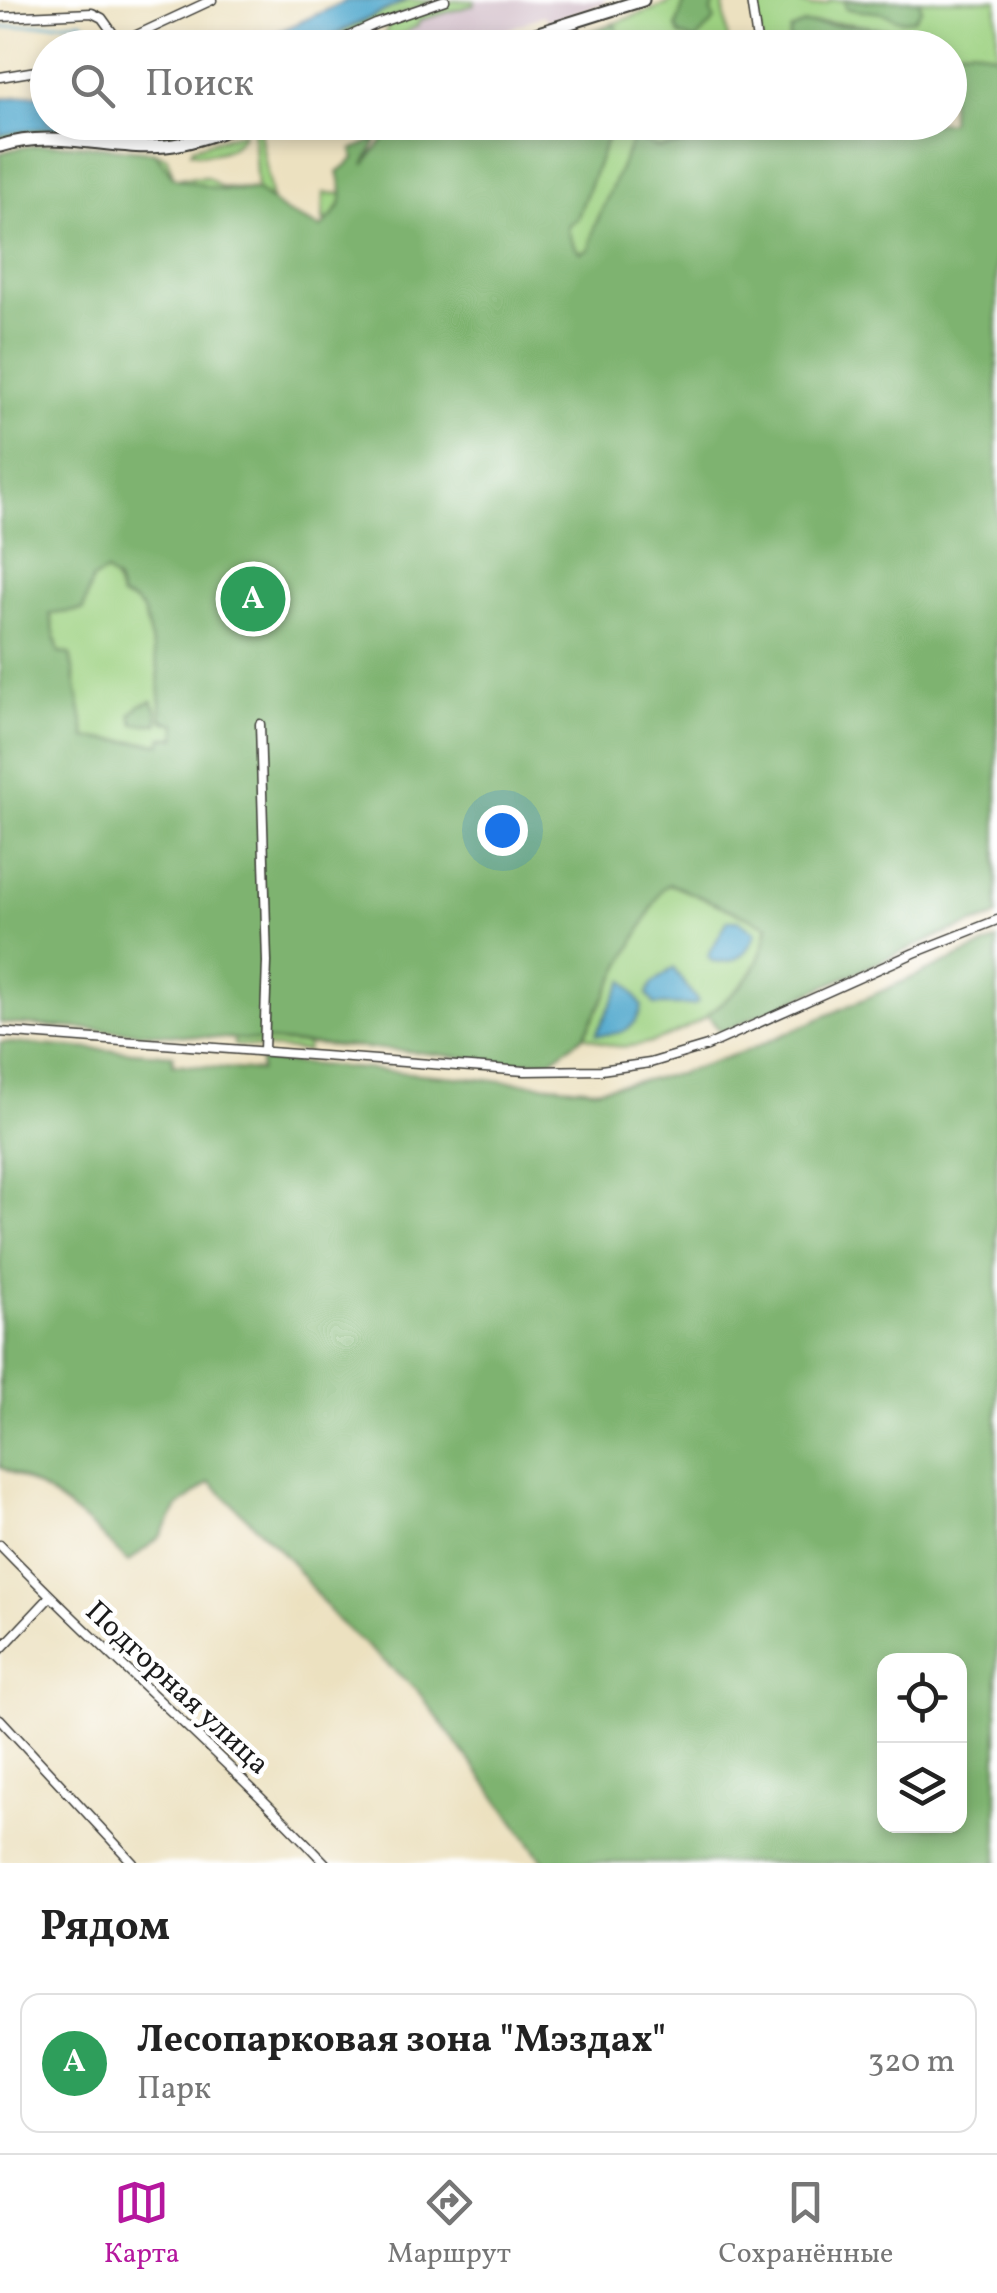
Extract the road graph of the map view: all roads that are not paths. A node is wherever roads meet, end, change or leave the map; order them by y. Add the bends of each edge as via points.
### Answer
1 (212, 0) edge
2 (445, 0) edge
3 (643, 0) edge
4 (751, 0) edge
5 (0, 17) edge
6 (107, 30) edge
7 (147, 30) edge
8 (363, 30) edge
9 (547, 30) edge
10 (755, 30) edge
11 (30, 73) edge
12 (0, 77) edge
13 (30, 138) edge
14 (61, 140) edge
15 (121, 140) edge
16 (188, 140) edge
17 (120, 144) junction
18 (0, 146) edge
19 (260, 724) dead end
20 (997, 920) edge
21 (0, 1032) edge
22 (264, 1050) junction
23 (0, 1544) edge
24 (50, 1597) junction
25 (0, 1650) edge
26 (0, 1718) edge
27 (133, 1863) edge
28 (325, 1863) edge

1 - 7 street
2 - 8 street
3 - 9 main road
4 - 10 street
5 - 6 street via 92,13
11 - 12 street
13 - 18 main road
14 - 17 main road
15 - 17 street
16 - 17 main road
19 - 22 street
20 - 22 street via 730,1037 650,1063 525,1071
21 - 22 street
23 - 24 street, Подгорная улица
24 - 25 street
24 - 28 street, Подгорная улица
26 - 27 street

